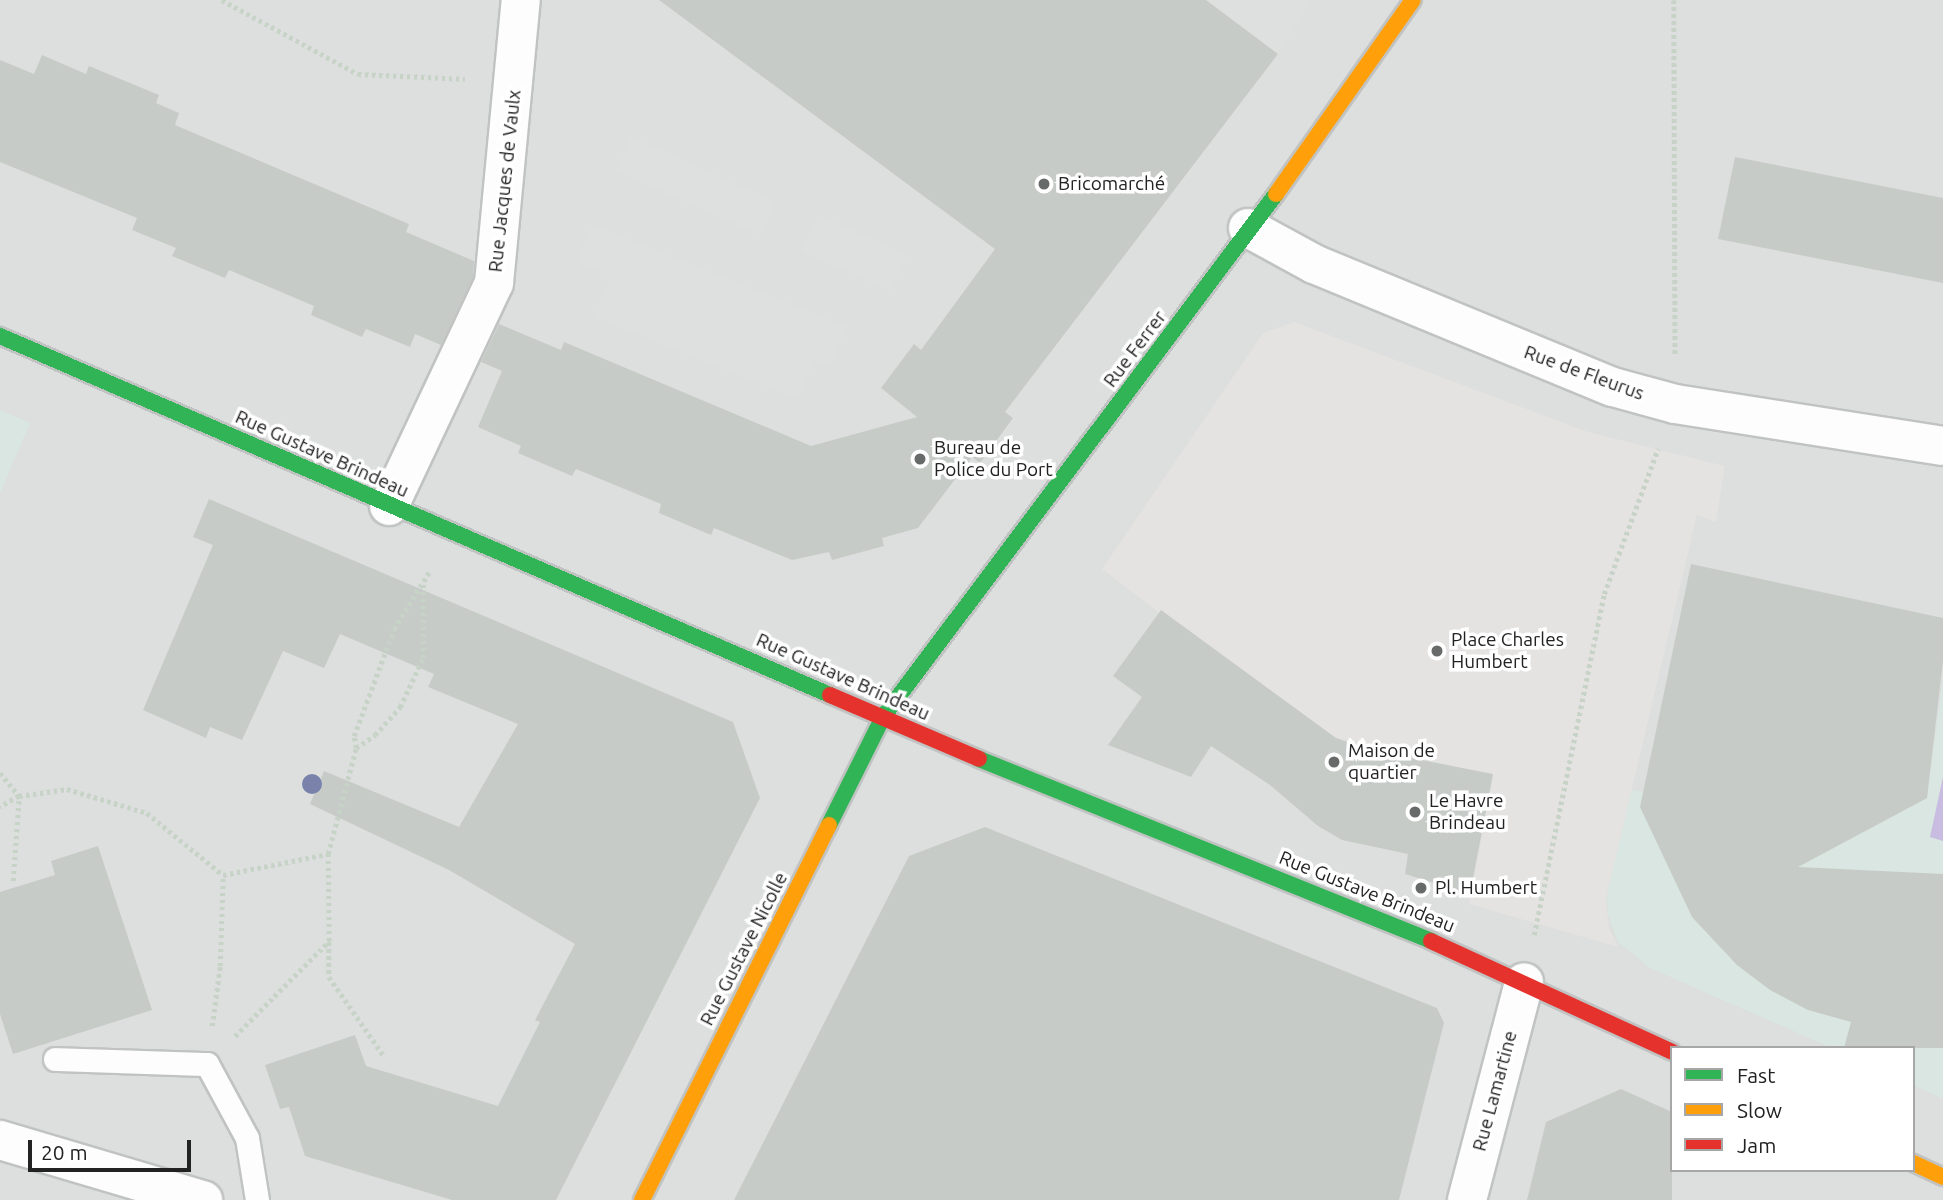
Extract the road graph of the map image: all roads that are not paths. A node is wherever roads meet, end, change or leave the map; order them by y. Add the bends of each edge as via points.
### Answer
1 (522, 0) edge
2 (1413, 0) edge
3 (1248, 228) junction
4 (0, 336) edge
5 (1943, 446) edge
6 (389, 506) junction
7 (883, 718) junction
8 (1524, 982) junction
9 (1670, 1051) edge
10 (54, 1059) dead end
11 (0, 1139) edge
12 (1915, 1164) edge
13 (1943, 1177) edge
14 (203, 1200) edge
15 (257, 1200) edge
16 (642, 1200) edge
17 (1467, 1200) edge

1 - 6 street, Rue Jacques de Vaulx via 494,283
2 - 3 street, Rue Ferrer via 1314,144
3 - 5 street, Rue de Fleurus via 1326,270 1613,387 1675,404
3 - 7 street, Rue Ferrer
4 - 6 street, Rue Gustave Brindeau
6 - 7 street, Rue Gustave Brindeau
7 - 8 street, Rue Gustave Brindeau
7 - 16 street, Rue Gustave Nicolle
8 - 9 street, Rue Gustave Brindeau
8 - 17 street, Rue Lamartine
10 - 15 lane via 207,1064 247,1138
11 - 14 street
12 - 13 street

